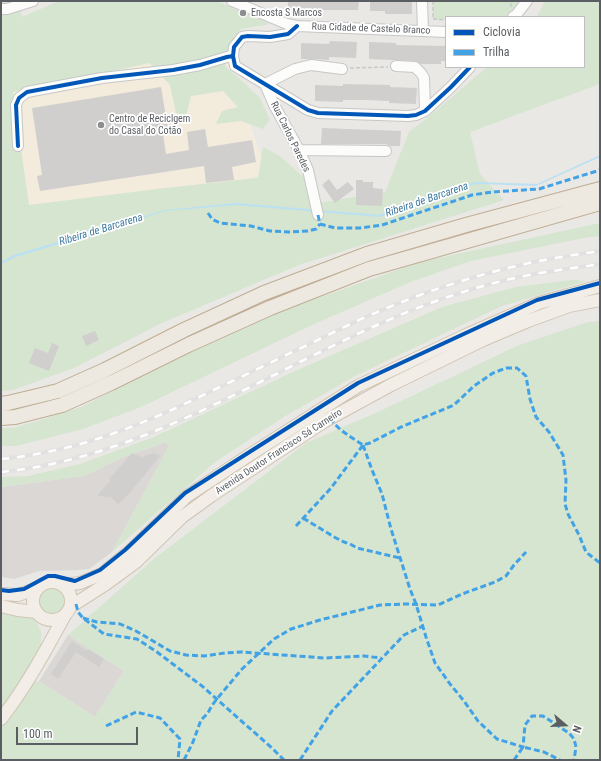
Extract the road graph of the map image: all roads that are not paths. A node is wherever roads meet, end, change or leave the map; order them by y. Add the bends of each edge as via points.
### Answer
1 (33, 1) edge
2 (232, 1) edge
3 (422, 1) edge
4 (527, 1) edge
5 (1, 9) edge
6 (514, 16) edge
7 (292, 25) junction
8 (423, 31) junction
9 (445, 32) edge
10 (230, 56) junction
11 (396, 66) road end
12 (469, 68) edge
13 (342, 69) road end
14 (265, 84) junction
15 (424, 111) junction
16 (18, 146) dead end
17 (299, 150) junction
18 (386, 151) dead end
19 (600, 189) edge
20 (600, 203) edge
21 (586, 207) junction
22 (600, 207) edge
23 (318, 215) dead end
24 (600, 286) edge
25 (600, 300) edge
26 (1, 404) edge
27 (1, 418) edge
28 (62, 585) junction
29 (38, 588) junction
30 (1, 594) edge
31 (1, 606) edge
32 (68, 611) junction
33 (39, 614) junction
34 (43, 655) junction
35 (1, 719) edge

1 - 5 street
2 - 7 street
3 - 8 street
4 - 6 street
7 - 8 street, Rua Cidade de Castelo Branco
7 - 10 street via 288,34 242,37
8 - 9 street, Rua Cidade de Castelo Branco
10 - 14 street via 235,66
10 - 16 street via 173,70 102,78 27,92 19,98 16,105
11 - 15 street via 415,67 421,73 424,78
12 - 15 street
13 - 14 street via 311,65 294,69
14 - 15 street via 308,110 318,113 408,116
14 - 17 street, Rua Carlos Paredes
17 - 18 street
17 - 23 street, Rua Carlos Paredes via 308,170
19 - 26 highway via 367,254 264,293 58,391
20 - 21 highway
21 - 22 highway
21 - 27 highway via 369,269 257,314 62,405 16,417
24 - 28 main road, Avenida Doutor Francisco Sá Carneiro via 539,303 358,386 187,496 128,553 102,574 80,583
25 - 32 main road, Avenida Doutor Francisco Sá Carneiro via 569,306 483,340 391,384 325,421 182,517 136,562
28 - 29 main road via 50,582
28 - 32 main road via 70,595
29 - 30 main road via 18,595
29 - 33 main road via 33,606
31 - 33 main road
32 - 33 main road via 54,620 48,620
32 - 34 main road
33 - 34 main road via 45,624 46,634
34 - 35 main road

